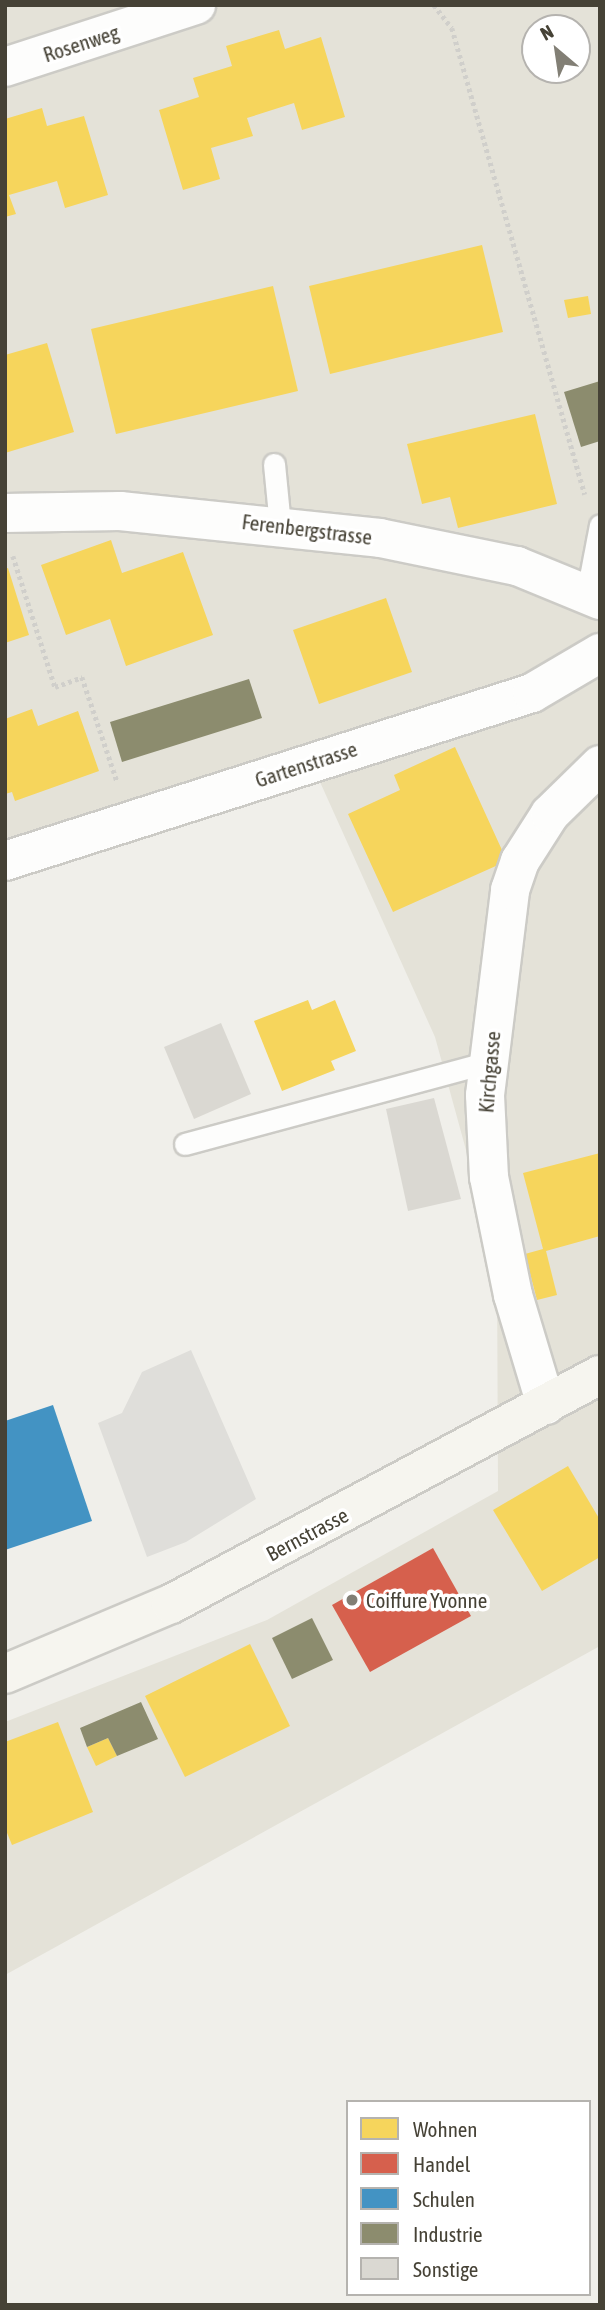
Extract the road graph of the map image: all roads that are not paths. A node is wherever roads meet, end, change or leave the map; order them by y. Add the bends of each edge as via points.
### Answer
1 (196, 5) edge
2 (5, 67) edge
3 (274, 464) dead end
4 (280, 525) junction
5 (600, 525) edge
6 (7, 529) edge
7 (593, 597) edge
8 (600, 653) edge
9 (600, 765) edge
10 (5, 861) edge
11 (489, 1062) junction
12 (185, 1144) dead end
13 (600, 1375) edge
14 (546, 1405) junction
15 (5, 1674) edge

1 - 2 street, Rosenweg
3 - 4 lane
4 - 6 street, Ferenbergstrasse via 120,511
4 - 7 street, Ferenbergstrasse via 517,566
5 - 7 lane
8 - 10 street, Gartenstrasse via 532,693 131,825
9 - 11 street, Kirchgasse via 550,814 520,860 510,890
11 - 12 lane
11 - 14 street, Kirchgasse via 489,1177 513,1295
13 - 14 main road, Bernstrasse
14 - 15 main road, Bernstrasse via 171,1604

